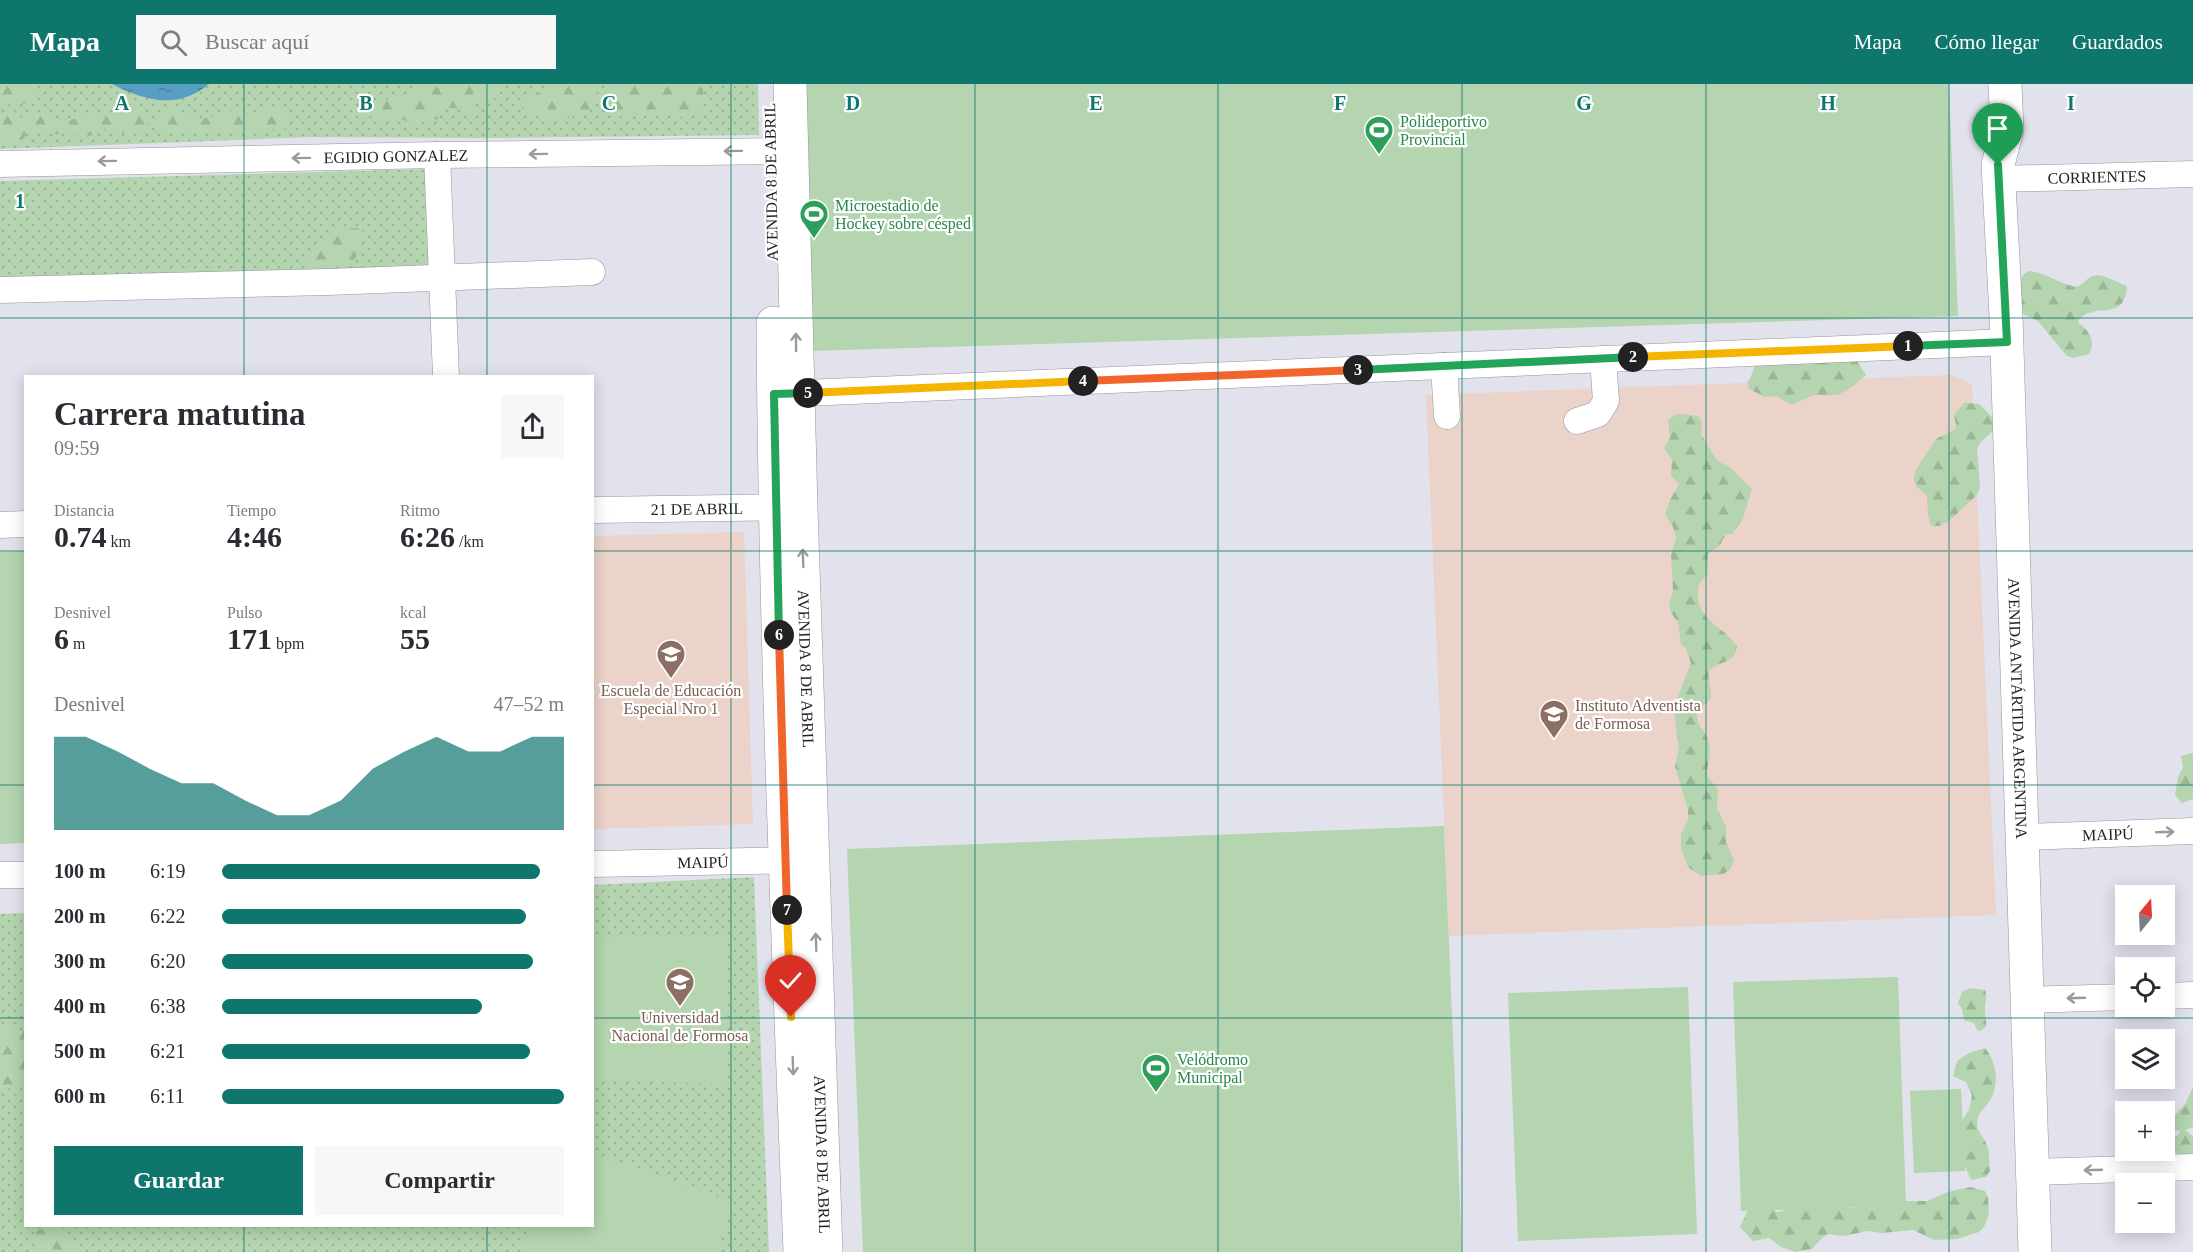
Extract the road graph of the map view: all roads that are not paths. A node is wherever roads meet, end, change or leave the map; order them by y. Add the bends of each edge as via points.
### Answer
1 (769, 84) edge
2 (790, 84) edge
3 (1982, 84) edge
4 (2005, 84) edge
5 (782, 151) junction
6 (437, 155) junction
7 (0, 164) edge
8 (1999, 172) junction
9 (2193, 174) edge
10 (592, 272) dead end
11 (442, 278) junction
12 (0, 290) edge
13 (2007, 342) junction
14 (1603, 359) junction
15 (1444, 366) junction
16 (446, 375) edge
17 (786, 394) junction
18 (1447, 416) dead end
19 (1577, 421) dead end
20 (788, 507) junction
21 (594, 510) edge
22 (24, 524) edge
23 (0, 525) edge
24 (2193, 831) edge
25 (2022, 837) junction
26 (800, 860) junction
27 (594, 864) edge
28 (24, 874) edge
29 (0, 875) edge
30 (2193, 994) edge
31 (2175, 995) edge
32 (2115, 997) edge
33 (2027, 1000) junction
34 (2193, 1167) edge
35 (2033, 1172) junction
36 (800, 1252) edge
37 (826, 1252) edge
38 (2035, 1252) edge

1 - 5 main road, AVENIDA 8 DE ABRIL
2 - 5 main road, AVENIDA 8 DE ABRIL
3 - 8 main road, AVENIDA ANTÁRTIDA ARGENTINA via 1985,132
4 - 8 main road, AVENIDA ANTÁRTIDA ARGENTINA via 2007,130
5 -> 6 street, EGIDIO GONZALEZ
5 - 17 main road, AVENIDA 8 DE ABRIL
6 -> 7 street, EGIDIO GONZALEZ
6 - 11 street
8 - 9 street, CORRIENTES
8 - 13 main road, AVENIDA ANTÁRTIDA ARGENTINA
10 - 11 street
11 - 12 street
11 - 16 street
13 - 14 street
13 - 25 main road, AVENIDA ANTÁRTIDA ARGENTINA
14 - 15 street
14 - 19 street via 1606,401 1598,414
15 - 17 street
15 - 18 street
17 - 20 main road, AVENIDA 8 DE ABRIL
20 - 21 street, 21 DE ABRIL
20 - 26 main road, AVENIDA 8 DE ABRIL
22 - 23 street
25 -> 24 street, MAIPÚ
25 - 33 main road, AVENIDA ANTÁRTIDA ARGENTINA
26 - 27 street, MAIPÚ
26 -> 36 main road, AVENIDA 8 DE ABRIL
37 -> 26 main road, AVENIDA 8 DE ABRIL
28 - 29 street
30 - 31 street
32 -> 33 street
33 - 35 main road, AVENIDA ANTÁRTIDA ARGENTINA
34 -> 35 street
35 - 38 main road, AVENIDA ANTÁRTIDA ARGENTINA

